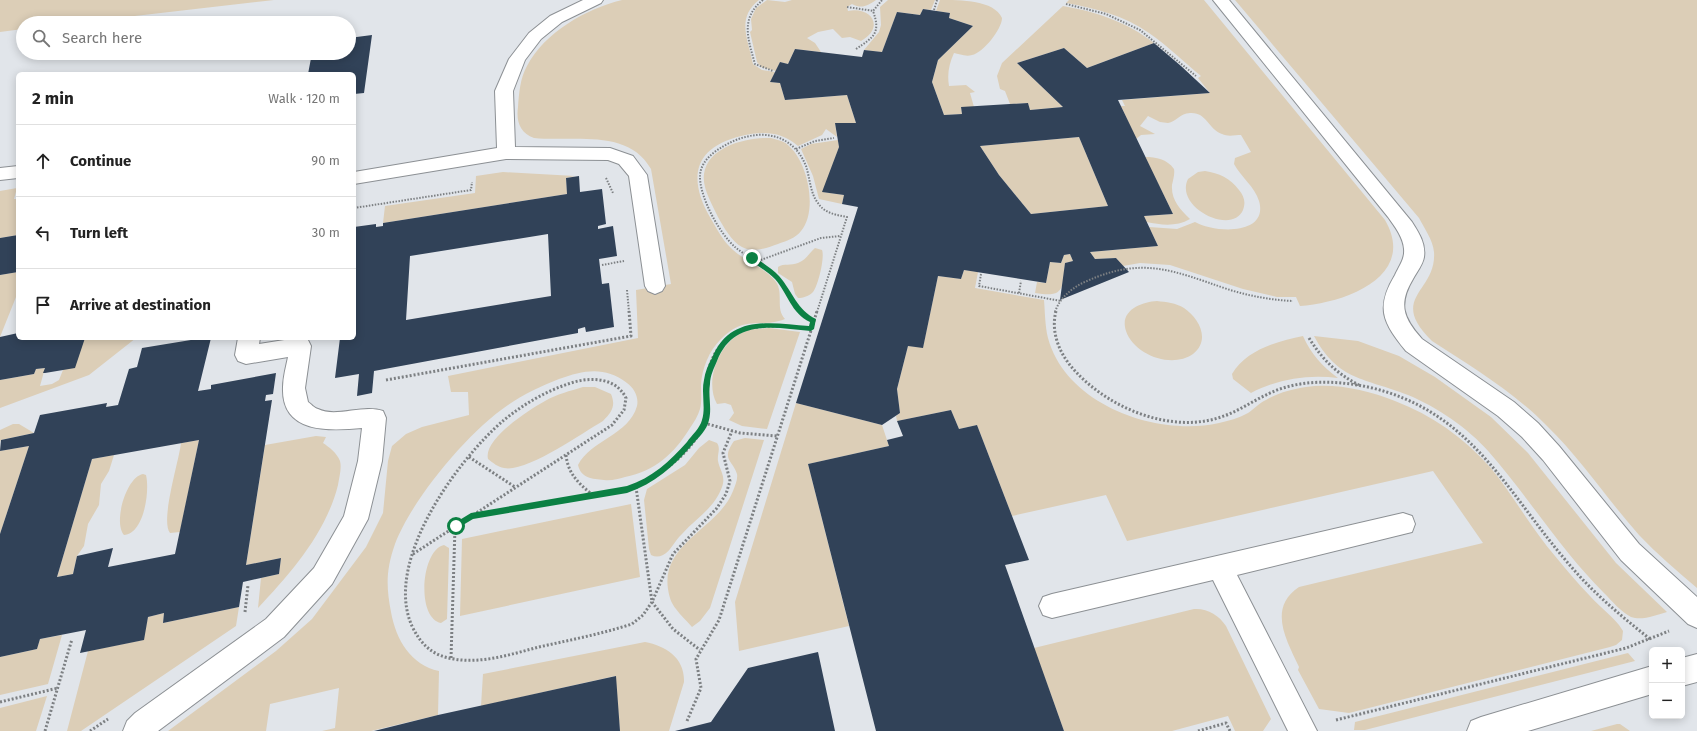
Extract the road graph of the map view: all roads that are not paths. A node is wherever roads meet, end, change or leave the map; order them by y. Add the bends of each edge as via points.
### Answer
1 (595, 0) edge
2 (1221, 0) edge
3 (506, 153) junction
4 (16, 172) edge
5 (0, 174) edge
6 (356, 178) edge
7 (655, 286) dead end
8 (249, 340) edge
9 (1403, 524) dead end
10 (1220, 566) junction
11 (1052, 606) dead end
12 (1697, 615) edge
13 (1697, 668) edge
14 (1685, 671) edge
15 (1649, 681) edge
16 (137, 731) edge
17 (1303, 731) edge
18 (1481, 731) edge

1 - 3 lane via 556,19 535,36 517,59 504,91
2 - 12 lane via 1395,212 1410,234 1414,245 1414,257 1397,286 1392,301 1396,321 1404,334 1419,348 1506,409 1530,430 1630,552
3 - 6 lane
3 - 7 lane via 610,154 626,160 638,175 650,240
4 - 5 lane
8 - 16 lane via 246,356 300,346 294,388 297,407 314,419 334,421 375,418 370,461 356,519 323,576 275,628
9 - 10 lane
10 - 11 lane
10 - 17 lane
13 - 14 lane
15 - 18 lane

